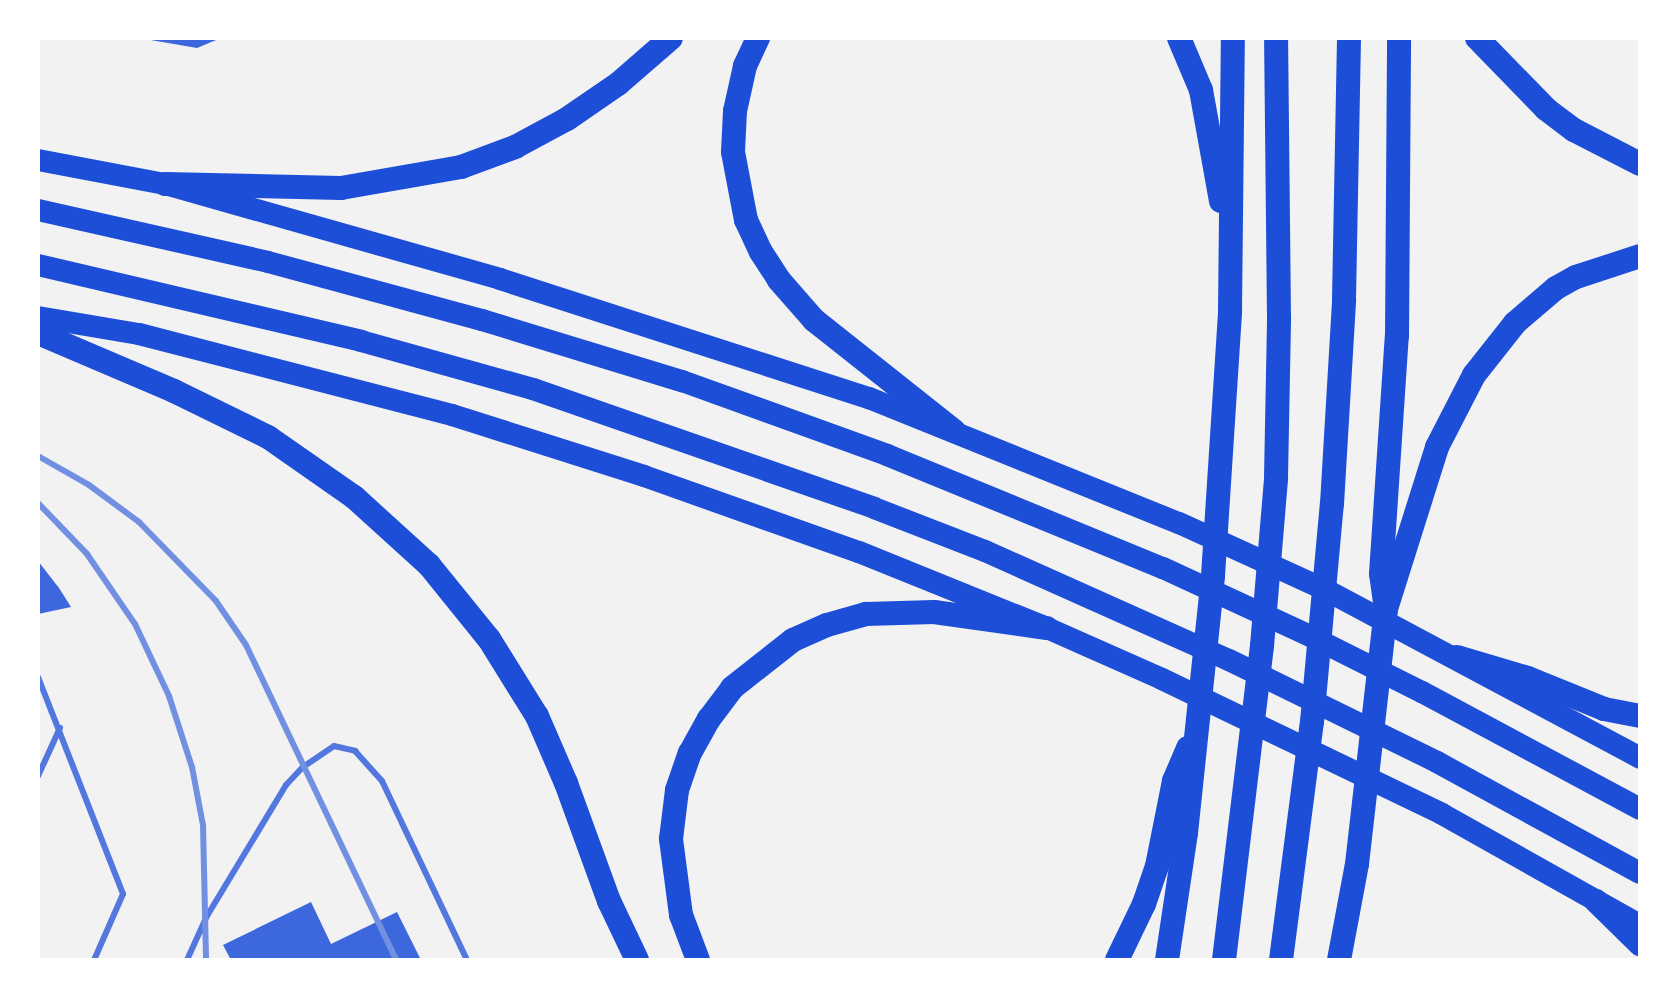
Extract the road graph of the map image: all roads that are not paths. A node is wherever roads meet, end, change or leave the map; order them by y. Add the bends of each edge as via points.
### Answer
1 (671, 38) edge
2 (758, 38) edge
3 (1179, 38) edge
4 (1233, 38) edge
5 (1276, 38) edge
6 (1349, 38) edge
7 (1399, 38) edge
8 (1477, 38) edge
9 (38, 160) edge
10 (1640, 164) edge
11 (165, 184) junction
12 (38, 210) edge
13 (1640, 256) edge
14 (1229, 261) junction
15 (38, 265) edge
16 (38, 317) edge
17 (38, 333) edge
18 (954, 431) junction
19 (1386, 609) junction
20 (1047, 628) junction
21 (1457, 657) junction
22 (38, 677) edge
23 (1640, 716) edge
24 (60, 728) junction
25 (1640, 758) edge
26 (38, 776) edge
27 (1182, 785) junction
28 (1640, 809) edge
29 (1640, 873) edge
30 (1596, 901) junction
31 (1640, 925) edge
32 (1640, 944) edge
33 (94, 960) edge
34 (187, 960) edge
35 (467, 960) edge
36 (637, 960) edge
37 (698, 960) edge
38 (1117, 960) edge
39 (1167, 960) edge
40 (1224, 960) edge
41 (1281, 960) edge
42 (1339, 960) edge

1 - 11 highway via 567,119 515,147 461,167 341,188
2 - 18 highway via 735,111 733,152 746,220 761,252 814,320
3 - 14 highway via 1207,116
4 - 14 highway
5 - 40 highway via 1276,478 1244,813
6 - 41 highway via 1344,299 1332,504
7 - 19 highway via 1397,336 1381,574
8 - 10 highway via 1556,116 1602,147
9 - 11 highway
11 - 18 highway via 604,310
12 - 28 highway via 268,262 482,320 682,381 887,455 1163,568 1285,625
13 - 19 highway via 1601,266 1556,288 1495,345 1437,447
14 - 27 highway via 1222,453 1199,709 1195,736 1178,764
15 - 29 highway via 361,341 533,389 874,508 985,551 1229,660 1437,762
16 - 20 highway via 235,357 482,425 801,530
17 - 36 highway via 268,437 354,497 429,565 489,639 537,716
18 - 21 highway via 1179,523
19 - 42 highway via 1357,864
20 - 30 highway via 1442,814
20 - 37 highway via 934,612 866,614 793,640 732,688 690,753 674,814 674,880
21 - 23 highway via 1604,709
21 - 25 highway
22 - 24 lane
24 - 26 lane
24 - 33 lane via 123,894
27 - 38 highway via 1144,904
27 - 39 highway
30 - 31 highway
30 - 32 highway
34 - 35 lane via 207,916 286,785 334,746 355,751 382,781

